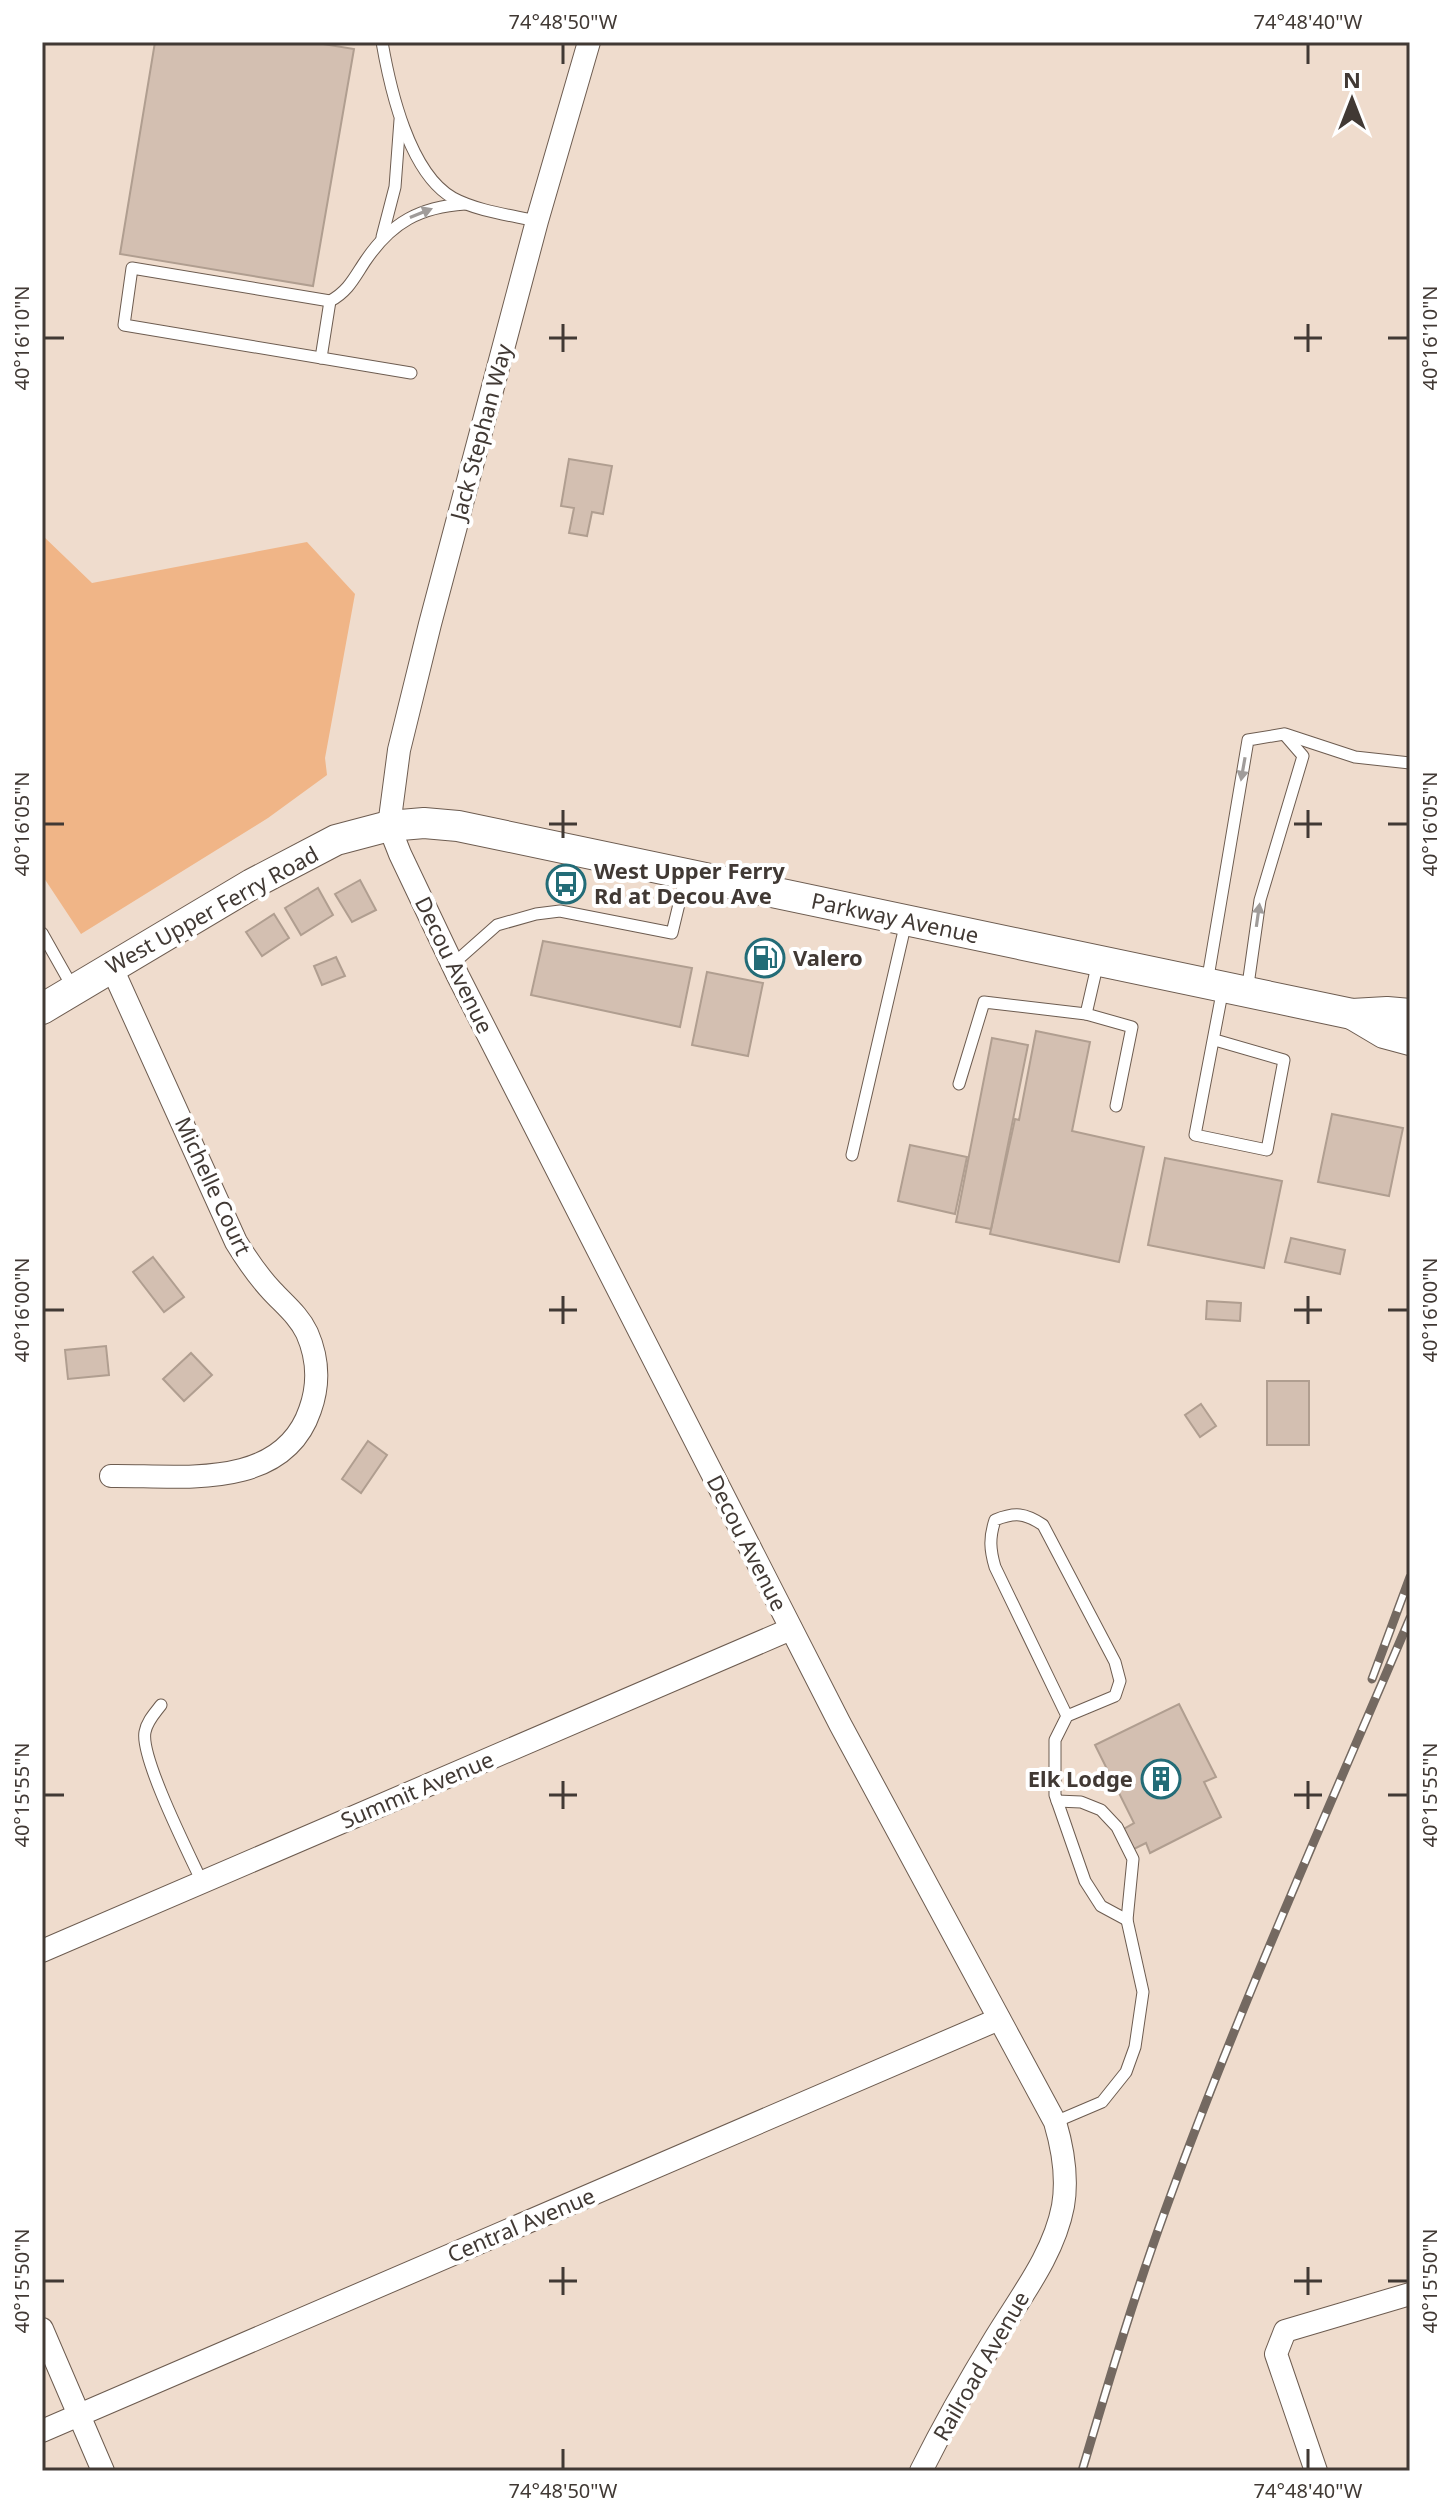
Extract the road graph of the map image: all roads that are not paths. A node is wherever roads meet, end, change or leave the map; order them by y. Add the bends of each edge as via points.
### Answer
1 (382, 42) edge
2 (589, 42) edge
3 (400, 117) junction
4 (465, 204) junction
5 (537, 221) junction
6 (382, 238) junction
7 (330, 301) junction
8 (321, 358) junction
9 (411, 373) dead end
10 (1284, 734) junction
11 (1410, 763) edge
12 (389, 826) junction
13 (686, 874) junction
14 (906, 921) junction
15 (42, 933) edge
16 (1098, 961) junction
17 (453, 964) junction
18 (111, 966) junction
19 (1226, 988) junction
20 (73, 989) junction
21 (42, 1009) edge
22 (1086, 1014) junction
23 (1352, 1014) junction
24 (1410, 1014) edge
25 (1215, 1040) junction
26 (1410, 1040) edge
27 (959, 1084) dead end
28 (1116, 1106) dead end
29 (852, 1155) dead end
30 (111, 1476) dead end
31 (791, 1629) junction
32 (161, 1705) dead end
33 (1067, 1716) junction
34 (1057, 1801) junction
35 (202, 1882) junction
36 (1127, 1920) junction
37 (42, 1951) edge
38 (999, 2019) junction
39 (1055, 2122) junction
40 (1042, 2262) joint
41 (1410, 2294) edge
42 (42, 2329) edge
43 (79, 2415) junction
44 (42, 2431) edge
45 (103, 2471) edge
46 (921, 2471) edge
47 (1316, 2471) edge

1 - 3 lane
2 - 5 street, Jack Stephan Way
3 - 4 lane via 435,183
3 - 6 lane via 395,187
4 - 5 lane
6 -> 4 lane via 420,213
5 - 12 street, Jack Stephan Way via 399,750
6 - 7 lane via 350,286
7 - 8 lane
7 - 8 lane via 132,268 124,325
8 - 9 lane
10 - 11 lane via 1355,757
19 -> 10 lane via 1260,900 1303,756
10 -> 19 lane via 1248,740
12 - 13 main road, Parkway Avenue via 458,826
12 - 17 street, Decou Avenue
12 - 18 main road, West Upper Ferry Road via 336,840
13 - 14 main road, Parkway Avenue
13 - 17 lane via 672,933 560,911 536,914 497,925
14 - 16 main road, Parkway Avenue
14 - 29 lane
15 - 20 lane
16 - 19 main road, Parkway Avenue
16 - 22 lane
17 - 31 street, Decou Avenue
18 - 20 main road, West Upper Ferry Road
18 - 30 street, Michelle Court via 236,1242 306,1332 317,1375 307,1419 294,1439 259,1466 216,1475
19 - 23 main road, Parkway Avenue
19 - 25 lane
20 - 21 main road, West Upper Ferry Road
22 - 27 lane via 984,1002
22 - 28 lane via 1132,1027
23 - 24 main road, Parkway Avenue
23 - 26 main road, Parkway Avenue via 1384,1033
25 - 25 lane via 1195,1135 1267,1150 1284,1060
31 - 35 street, Summit Avenue
31 - 38 street, Decou Avenue
32 - 35 lane via 145,1732 146,1747
33 - 33 lane via 995,1567 990,1534 995,1520 1011,1514 1026,1514 1043,1525 1115,1662 1120,1681 1115,1696
33 - 34 lane via 1055,1740
34 - 36 lane via 1085,1881 1101,1906
34 - 36 lane via 1101,1810 1117,1827 1133,1859
35 - 37 street, Summit Avenue
36 - 39 lane via 1143,1992 1135,2047 1126,2072 1102,2102
38 - 39 street, Decou Avenue
38 - 43 street, Central Avenue
39 - 40 street, Decou Avenue via 1065,2176 1063,2206
40 - 46 street, Railroad Avenue
41 - 47 street via 1285,2331 1276,2354
42 - 43 street
43 - 44 street, Central Avenue
43 - 45 street

